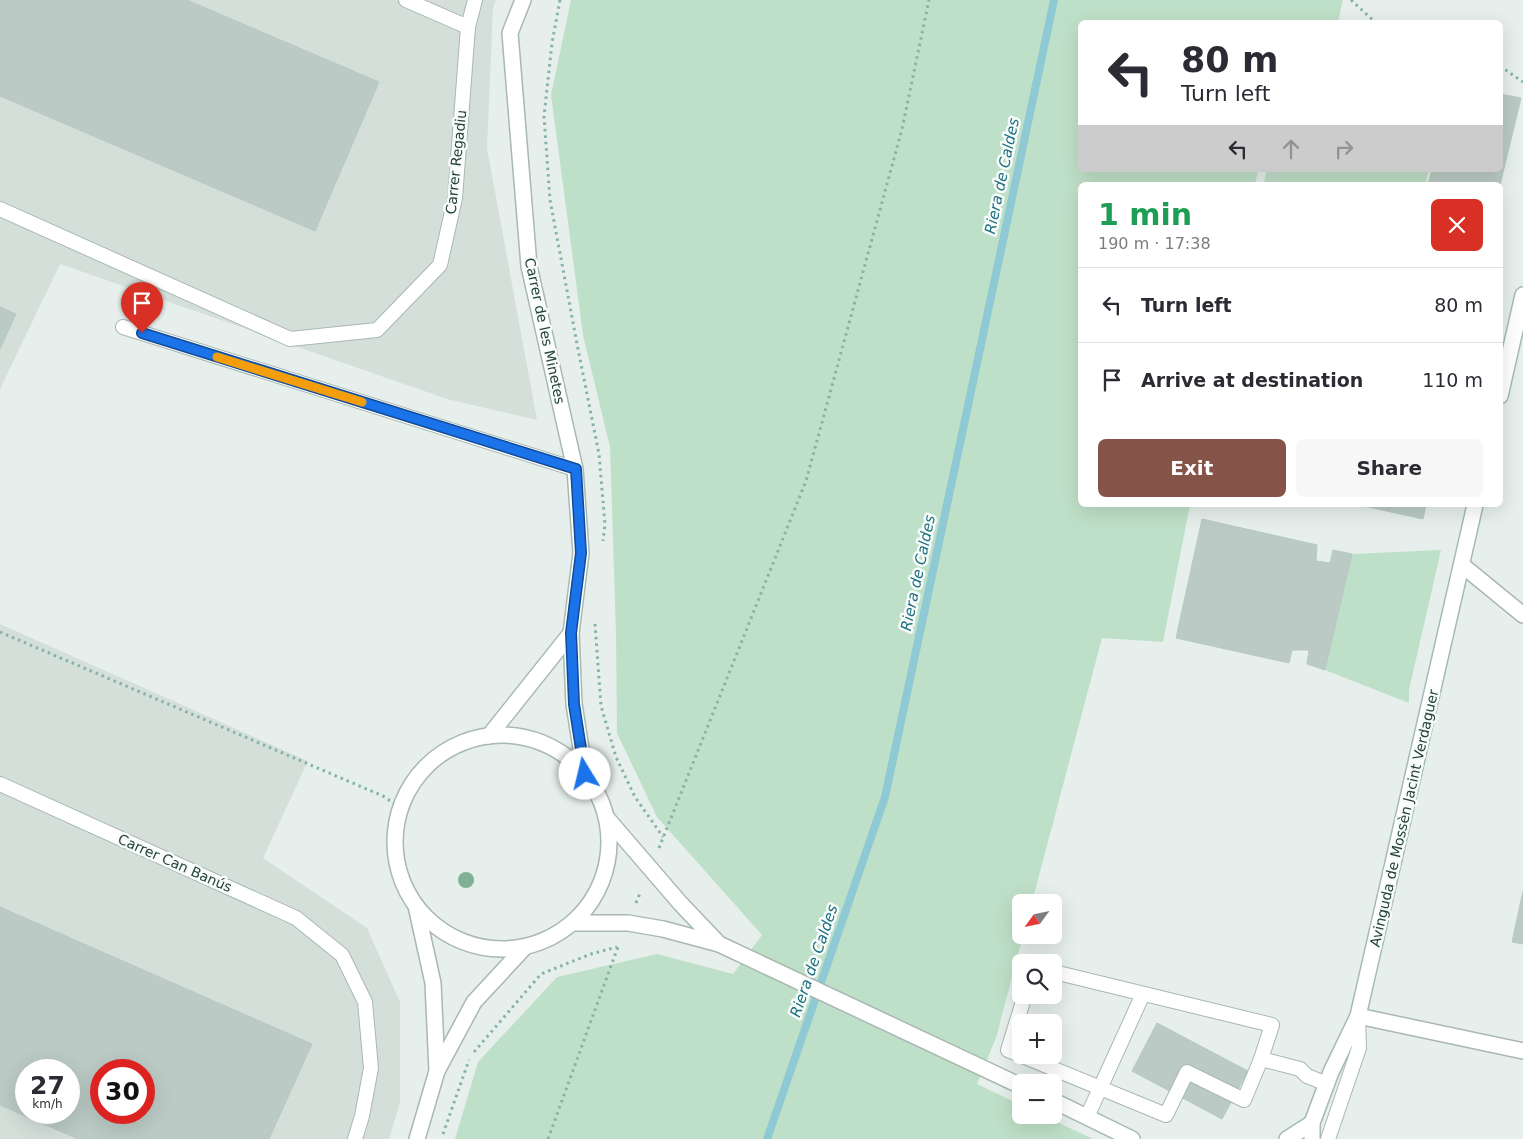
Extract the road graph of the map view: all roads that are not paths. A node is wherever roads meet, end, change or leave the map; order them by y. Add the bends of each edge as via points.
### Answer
1 (406, 0) edge
2 (475, 0) edge
3 (523, 0) edge
4 (468, 27) junction
5 (0, 209) edge
6 (1523, 295) edge
7 (123, 328) dead end
8 (1503, 383) edge
9 (576, 469) junction
10 (1475, 507) edge
11 (1462, 565) junction
12 (1523, 615) edge
13 (571, 633) junction
14 (489, 736) junction
15 (585, 774) junction
16 (0, 784) edge
17 (606, 817) junction
18 (416, 905) junction
19 (573, 923) junction
20 (719, 944) junction
21 (526, 947) junction
22 (1062, 974) edge
23 (1143, 994) junction
24 (1022, 1004) edge
25 (1358, 1016) junction
26 (1523, 1052) edge
27 (1261, 1059) junction
28 (437, 1071) junction
29 (1012, 1082) edge
30 (1327, 1084) junction
31 (1100, 1088) junction
32 (1062, 1105) edge
33 (1087, 1117) junction
34 (1312, 1123) junction
35 (355, 1139) edge
36 (418, 1139) edge
37 (1132, 1139) edge
38 (1287, 1139) edge
39 (1312, 1139) edge
40 (1328, 1139) edge

1 - 4 lane
2 - 4 lane, Carrer Regadiu
3 - 9 street, Carrer de les Minetes via 510,33 529,266
4 - 5 lane, Carrer Regadiu via 455,198 440,266 377,330 290,339
6 - 8 street
7 - 9 lane
9 - 13 street, Carrer de les Minetes via 581,553
10 - 11 street, Avinguda de Mossèn Jacint Verdaguer
11 - 12 street
11 - 25 street, Avinguda de Mossèn Jacint Verdaguer
13 - 14 street
13 - 15 street, Carrer de les Minetes via 574,704
14 - 15 street via 516,736 542,742 572,761
14 - 18 street via 456,745 428,764 401,808 396,833 397,858 403,882
15 - 17 street
16 - 35 lane, Carrer Can Banús via 296,918 342,955 365,1002 371,1068
17 - 19 street via 609,856 604,875 587,909
17 - 20 street
18 - 21 street via 432,923 468,943 501,949
18 - 28 street via 433,982
19 - 20 street via 628,924 664,929
19 - 21 street via 551,938
20 - 29 street
21 - 28 street via 474,1002
22 - 23 lane
23 - 27 lane via 1272,1026
23 - 31 lane
24 - 31 lane via 1008,1050
25 - 26 street
25 - 30 street, Avinguda de Mossèn Jacint Verdaguer
25 - 40 lane via 1359,1048
27 - 30 lane via 1300,1070
27 - 31 lane via 1244,1100 1188,1072 1166,1115
28 - 36 street
30 - 34 street, Avinguda de Mossèn Jacint Verdaguer
31 - 33 lane
32 - 33 street
33 - 37 street
34 - 38 street
34 - 39 street, Avinguda de Mossèn Jacint Verdaguer

